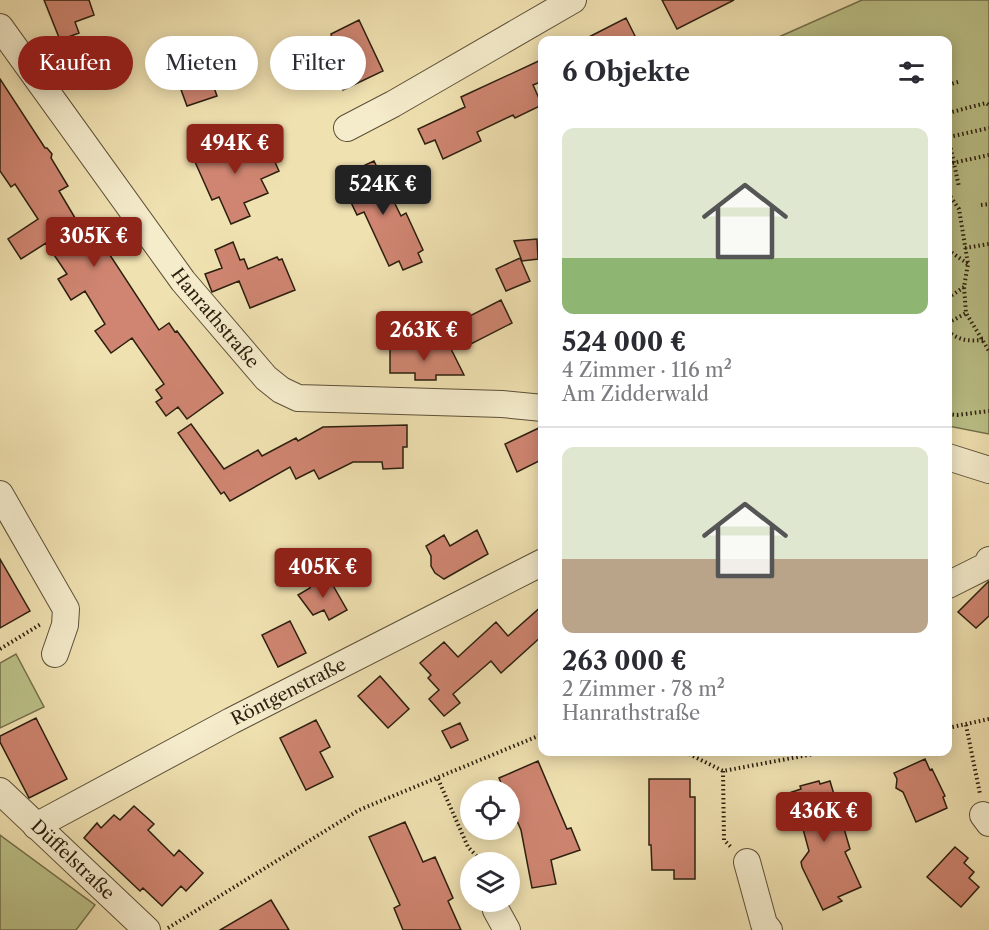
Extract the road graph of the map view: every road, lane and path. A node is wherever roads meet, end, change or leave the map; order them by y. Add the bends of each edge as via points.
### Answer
1 (573, 0) edge
2 (0, 27) edge
3 (958, 82) dead end
4 (952, 84) edge
5 (989, 105) edge
6 (952, 112) edge
7 (347, 128) dead end
8 (989, 128) edge
9 (952, 136) edge
10 (989, 155) edge
11 (952, 164) edge
12 (952, 167) edge
13 (959, 187) dead end
14 (952, 199) edge
15 (989, 204) edge
16 (981, 205) dead end
17 (989, 244) edge
18 (965, 248) junction
19 (952, 253) edge
20 (968, 264) junction
21 (964, 286) junction
22 (952, 295) edge
23 (966, 313) junction
24 (952, 321) edge
25 (952, 334) edge
26 (984, 340) junction
27 (989, 351) edge
28 (538, 408) edge
29 (989, 411) edge
30 (952, 414) edge
31 (952, 458) edge
32 (989, 470) edge
33 (0, 494) edge
34 (989, 560) edge
35 (538, 565) edge
36 (952, 583) edge
37 (66, 609) junction
38 (0, 649) edge
39 (55, 654) dead end
40 (989, 719) edge
41 (966, 724) junction
42 (952, 727) edge
43 (538, 736) edge
44 (693, 756) edge
45 (803, 756) edge
46 (723, 771) junction
47 (438, 779) junction
48 (0, 791) edge
49 (986, 819) edge
50 (36, 826) junction
51 (473, 852) edge
52 (747, 862) joint
53 (497, 912) edge
54 (147, 930) edge
55 (165, 930) edge
56 (507, 930) edge
57 (769, 930) edge

1 - 7 street
2 - 28 street, Hanrathstraße via 183,281 266,378 281,390 298,398
3 - 4 path
5 - 6 path
8 - 9 path
10 - 11 path
12 - 13 path
14 - 18 path via 959,209
15 - 16 path
17 - 18 path
18 - 20 path
19 - 20 path
20 - 21 path
21 - 22 path
21 - 23 path
23 - 24 path
23 - 26 path
25 - 26 path via 969,341
26 - 27 path
29 - 30 path
31 - 32 street
33 - 37 street
34 - 36 street via 986,566
35 - 50 street, Röntgenstraße via 231,721
37 - 38 path
37 - 39 street
40 - 41 path
41 - 42 path
41 - 49 path
43 - 47 path
44 - 46 path
45 - 46 path
46 - 52 path via 724,840
47 - 51 path
47 - 55 path via 359,810
48 - 50 street, Düffelstraße
50 - 54 street, Düffelstraße
52 - 57 street
53 - 56 street

